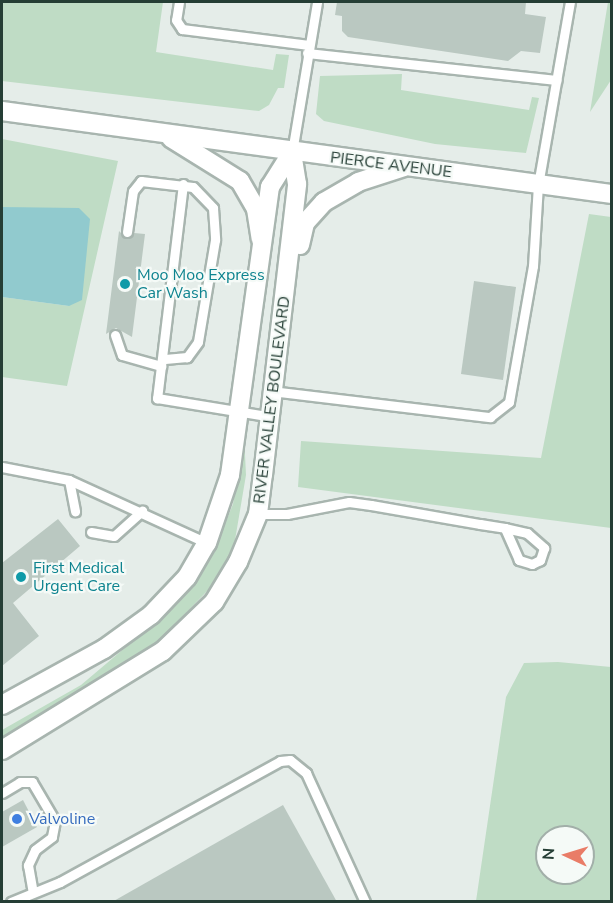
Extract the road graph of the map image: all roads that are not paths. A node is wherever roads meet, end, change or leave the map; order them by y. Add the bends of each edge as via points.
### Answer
1 (179, 2) edge
2 (317, 2) edge
3 (570, 2) edge
4 (308, 49) junction
5 (557, 80) junction
6 (2, 111) edge
7 (170, 137) junction
8 (292, 152) junction
9 (404, 167) junction
10 (183, 184) junction
11 (538, 184) junction
12 (612, 194) edge
13 (128, 232) dead end
14 (261, 239) junction
15 (286, 286) junction
16 (115, 335) dead end
17 (162, 363) junction
18 (271, 391) junction
19 (238, 412) junction
20 (267, 416) junction
21 (2, 467) edge
22 (69, 480) junction
23 (75, 511) dead end
24 (142, 511) junction
25 (258, 514) junction
26 (505, 528) junction
27 (91, 532) dead end
28 (207, 543) junction
29 (2, 705) edge
30 (2, 750) edge
31 (2, 793) edge
32 (33, 892) junction
33 (11, 902) edge
34 (365, 902) edge

1 - 4 lane via 176,20 182,28
2 - 4 lane
3 - 5 lane
4 - 5 lane
4 - 8 lane
5 - 11 lane
6 - 7 street, PIERCE AVENUE
7 - 8 street, PIERCE AVENUE
7 - 14 street, PIERCE AVENUE via 240,181 256,209
8 - 9 street, PIERCE AVENUE
8 - 14 street, RIVER VALLEY BOULEVARD via 270,187
8 - 15 street, RIVER VALLEY BOULEVARD via 297,184
9 - 11 street, PIERCE AVENUE
9 - 15 street, RIVER VALLEY BOULEVARD via 339,190 312,213
10 - 13 lane via 137,182
10 - 17 lane
10 - 17 lane via 209,202 215,219 215,240 198,342 188,357
11 - 12 street, PIERCE AVENUE
11 - 18 lane via 533,266 509,402 490,417
14 - 19 street, RIVER VALLEY BOULEVARD
15 - 18 street, RIVER VALLEY BOULEVARD
16 - 17 lane via 122,355
17 - 19 lane via 157,398
18 - 20 street, RIVER VALLEY BOULEVARD
19 - 20 lane
19 - 28 street, RIVER VALLEY BOULEVARD via 230,475
20 - 25 street, RIVER VALLEY BOULEVARD
21 - 22 lane
22 - 23 lane
22 - 24 lane
24 - 27 lane via 114,536
24 - 28 lane
25 - 26 lane via 287,514 349,502
25 - 30 street, RIVER VALLEY BOULEVARD via 228,580 192,626 135,672
26 - 26 lane via 519,560 532,564 540,560 544,548 536,537
28 - 29 street, RIVER VALLEY BOULEVARD via 187,576 151,615 104,649
31 - 32 lane via 20,782 32,782 55,821 52,837 35,850 28,865
32 - 33 lane
32 - 34 lane via 279,761 290,760 306,773

